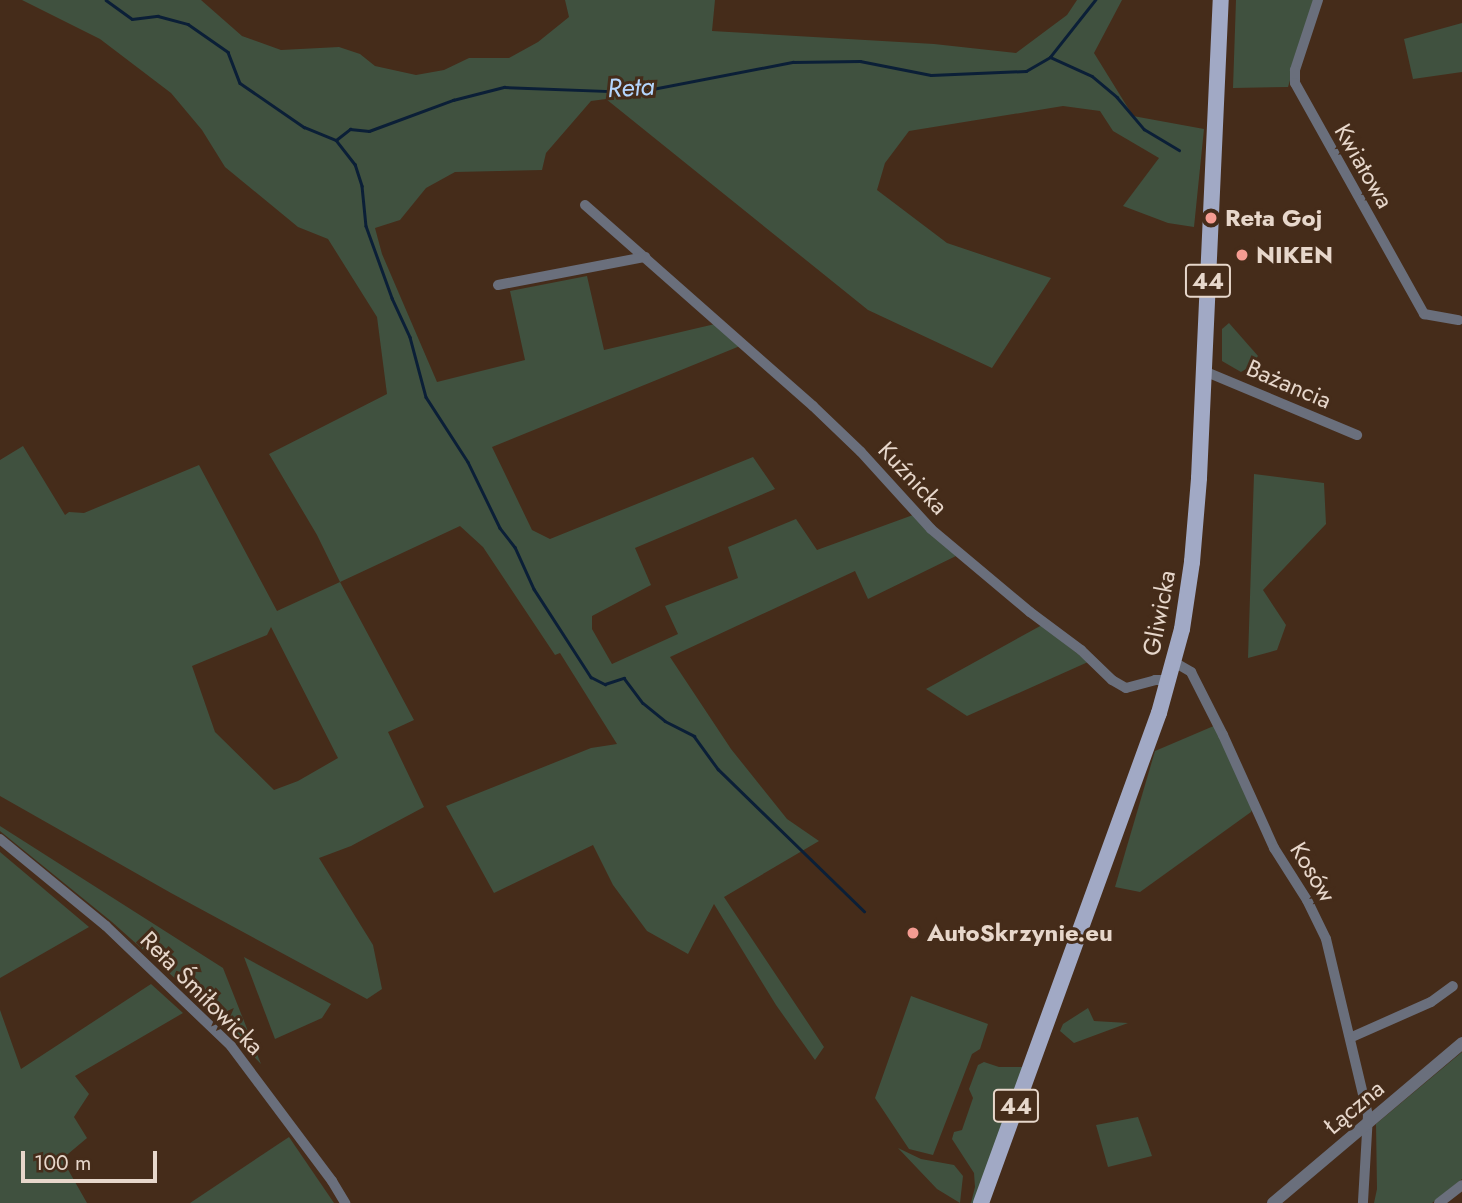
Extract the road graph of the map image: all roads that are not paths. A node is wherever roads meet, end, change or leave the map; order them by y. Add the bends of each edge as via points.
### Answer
1 (1221, 0) edge
2 (1318, 0) edge
3 (585, 205) dead end
4 (645, 257) junction
5 (498, 285) dead end
6 (1458, 320) dead end
7 (1204, 371) junction
8 (1357, 435) dead end
9 (1174, 662) junction
10 (1169, 680) junction
11 (0, 839) edge
12 (1453, 986) dead end
13 (1352, 1037) junction
14 (1462, 1043) edge
15 (1367, 1124) junction
16 (1462, 1185) edge
17 (345, 1203) edge
18 (981, 1203) edge
19 (1273, 1203) edge
20 (1363, 1203) edge
21 (1439, 1203) edge

1 - 7 main road, Gliwicka / 44
2 - 6 street, Kwiatowa via 1295,83 1424,314
3 - 4 street, Kuźnicka
4 - 5 street
4 - 10 street, Kuźnicka via 813,406 931,529 1082,650 1112,680 1126,688
7 - 8 street, Bażancia
7 - 9 main road, Gliwicka / 44 via 1194,544
9 - 10 main road, Gliwicka / 44
9 - 13 street, Kosów via 1187,668 1196,682 1274,848 1326,939
10 - 18 main road, Gliwicka / 44
11 - 17 street, Reta Śmiłowicka via 106,926 231,1046
12 - 13 street via 1431,1002
13 - 15 street, Kosów
14 - 15 street, Łączna
15 - 19 street, Łączna
15 - 20 street, Kosów
16 - 21 street

